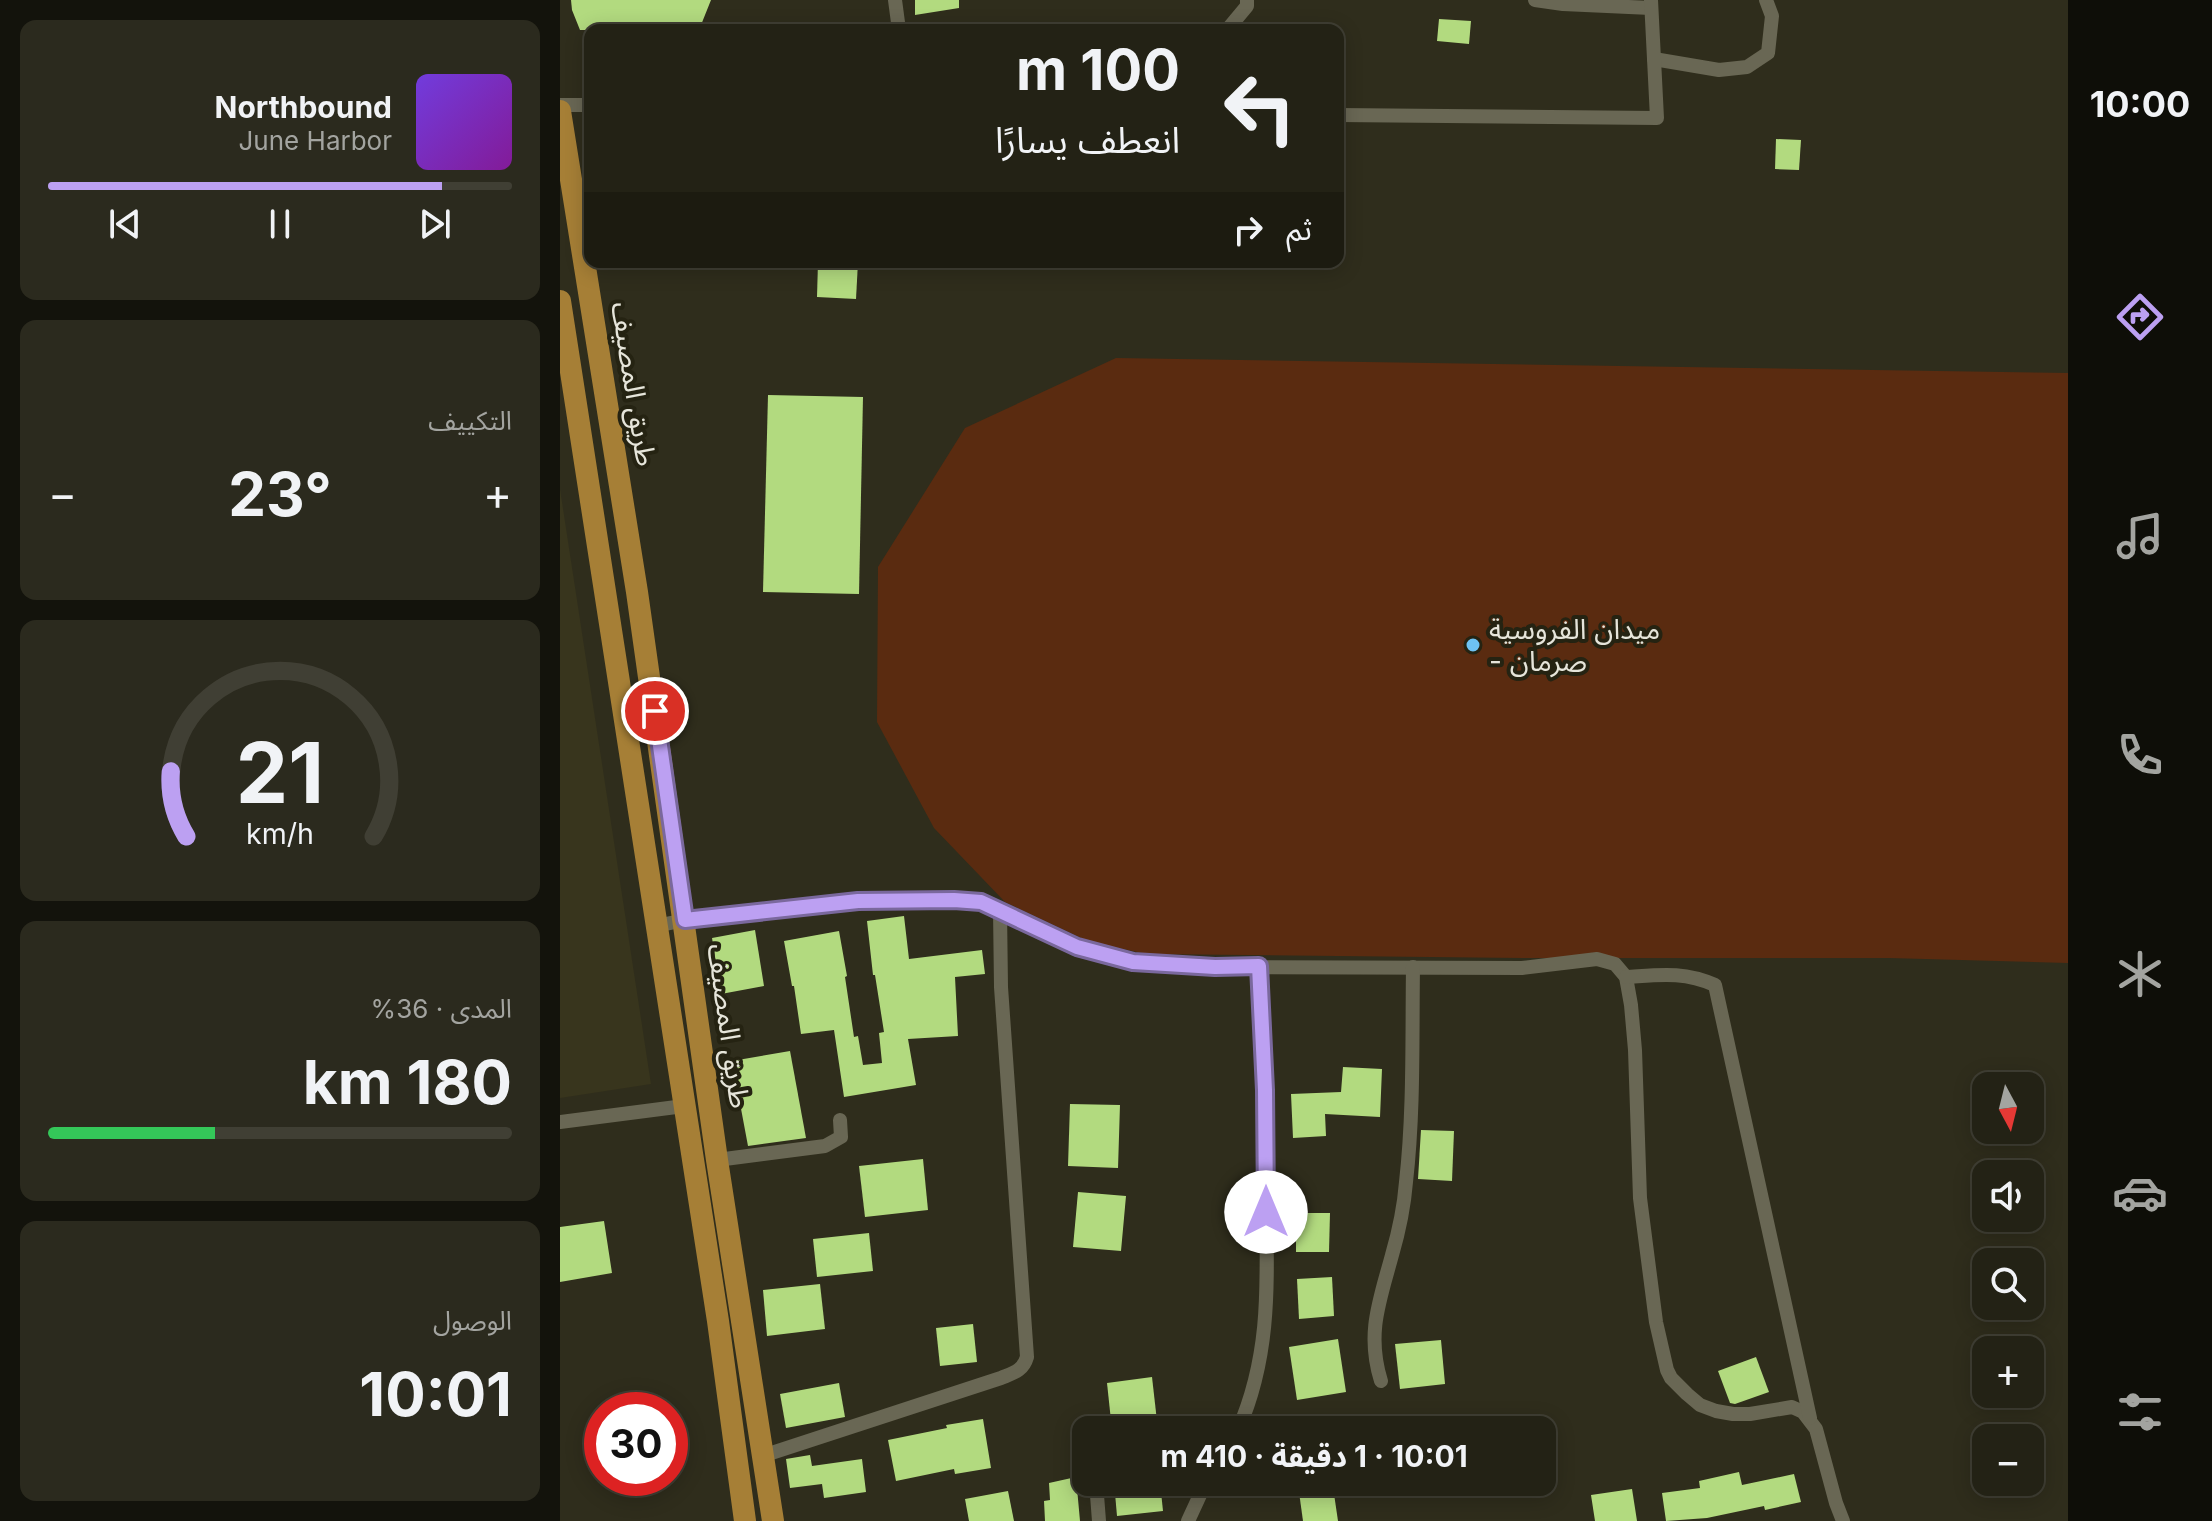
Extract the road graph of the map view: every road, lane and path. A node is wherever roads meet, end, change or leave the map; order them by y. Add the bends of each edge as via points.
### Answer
1 (895, 0) edge
2 (1247, 0) edge
3 (1535, 0) edge
4 (1766, 0) edge
5 (1563, 2) edge
6 (1651, 4) edge
7 (898, 24) edge
8 (1232, 24) edge
9 (1654, 59) junction
10 (584, 106) edge
11 (560, 108) edge
12 (1344, 115) edge
13 (584, 258) edge
14 (586, 268) edge
15 (560, 301) edge
16 (1000, 910) junction
17 (685, 920) junction
18 (656, 926) junction
19 (1259, 966) junction
20 (1413, 967) junction
21 (1626, 977) junction
22 (684, 1106) junction
23 (840, 1120) dead end
24 (560, 1122) edge
25 (717, 1160) junction
26 (1381, 1381) dead end
27 (1243, 1416) edge
28 (1810, 1418) junction
29 (762, 1456) junction
30 (1097, 1496) edge
31 (1200, 1496) edge
32 (745, 1521) edge
33 (773, 1521) edge
34 (1099, 1521) edge
35 (1188, 1521) edge
36 (1843, 1521) edge

1 - 7 street
2 - 8 street
3 - 5 street
4 - 9 street via 1772,16 1768,53 1747,67 1719,70
5 - 6 street
6 - 9 street
9 - 12 street via 1657,118
10 - 11 street
11 - 13 main road, طريق المصيف
14 - 17 main road, طريق المصيف
15 - 18 main road, طريق المصيف
16 - 17 street via 954,900 858,901
16 - 19 street via 1077,947 1133,962
16 - 29 street via 1025,1365 1001,1378
17 - 18 street
17 - 25 main road, طريق المصيف
18 - 22 main road, طريق المصيف
19 - 20 street
19 - 27 street via 1266,1317 1260,1364
20 - 21 street via 1522,968 1597,959 1615,964
20 - 26 street via 1406,1185 1373,1333
21 - 28 street via 1674,975 1715,985
21 - 28 street via 1635,1050 1642,1219 1667,1370 1700,1405 1716,1411 1750,1414 1792,1407
22 - 24 street
22 - 32 main road, طريق المصيف
23 - 25 street via 841,1137 825,1146
25 - 29 main road, طريق المصيف
28 - 36 street
29 - 33 main road, طريق المصيف
30 - 34 street
31 - 35 street

